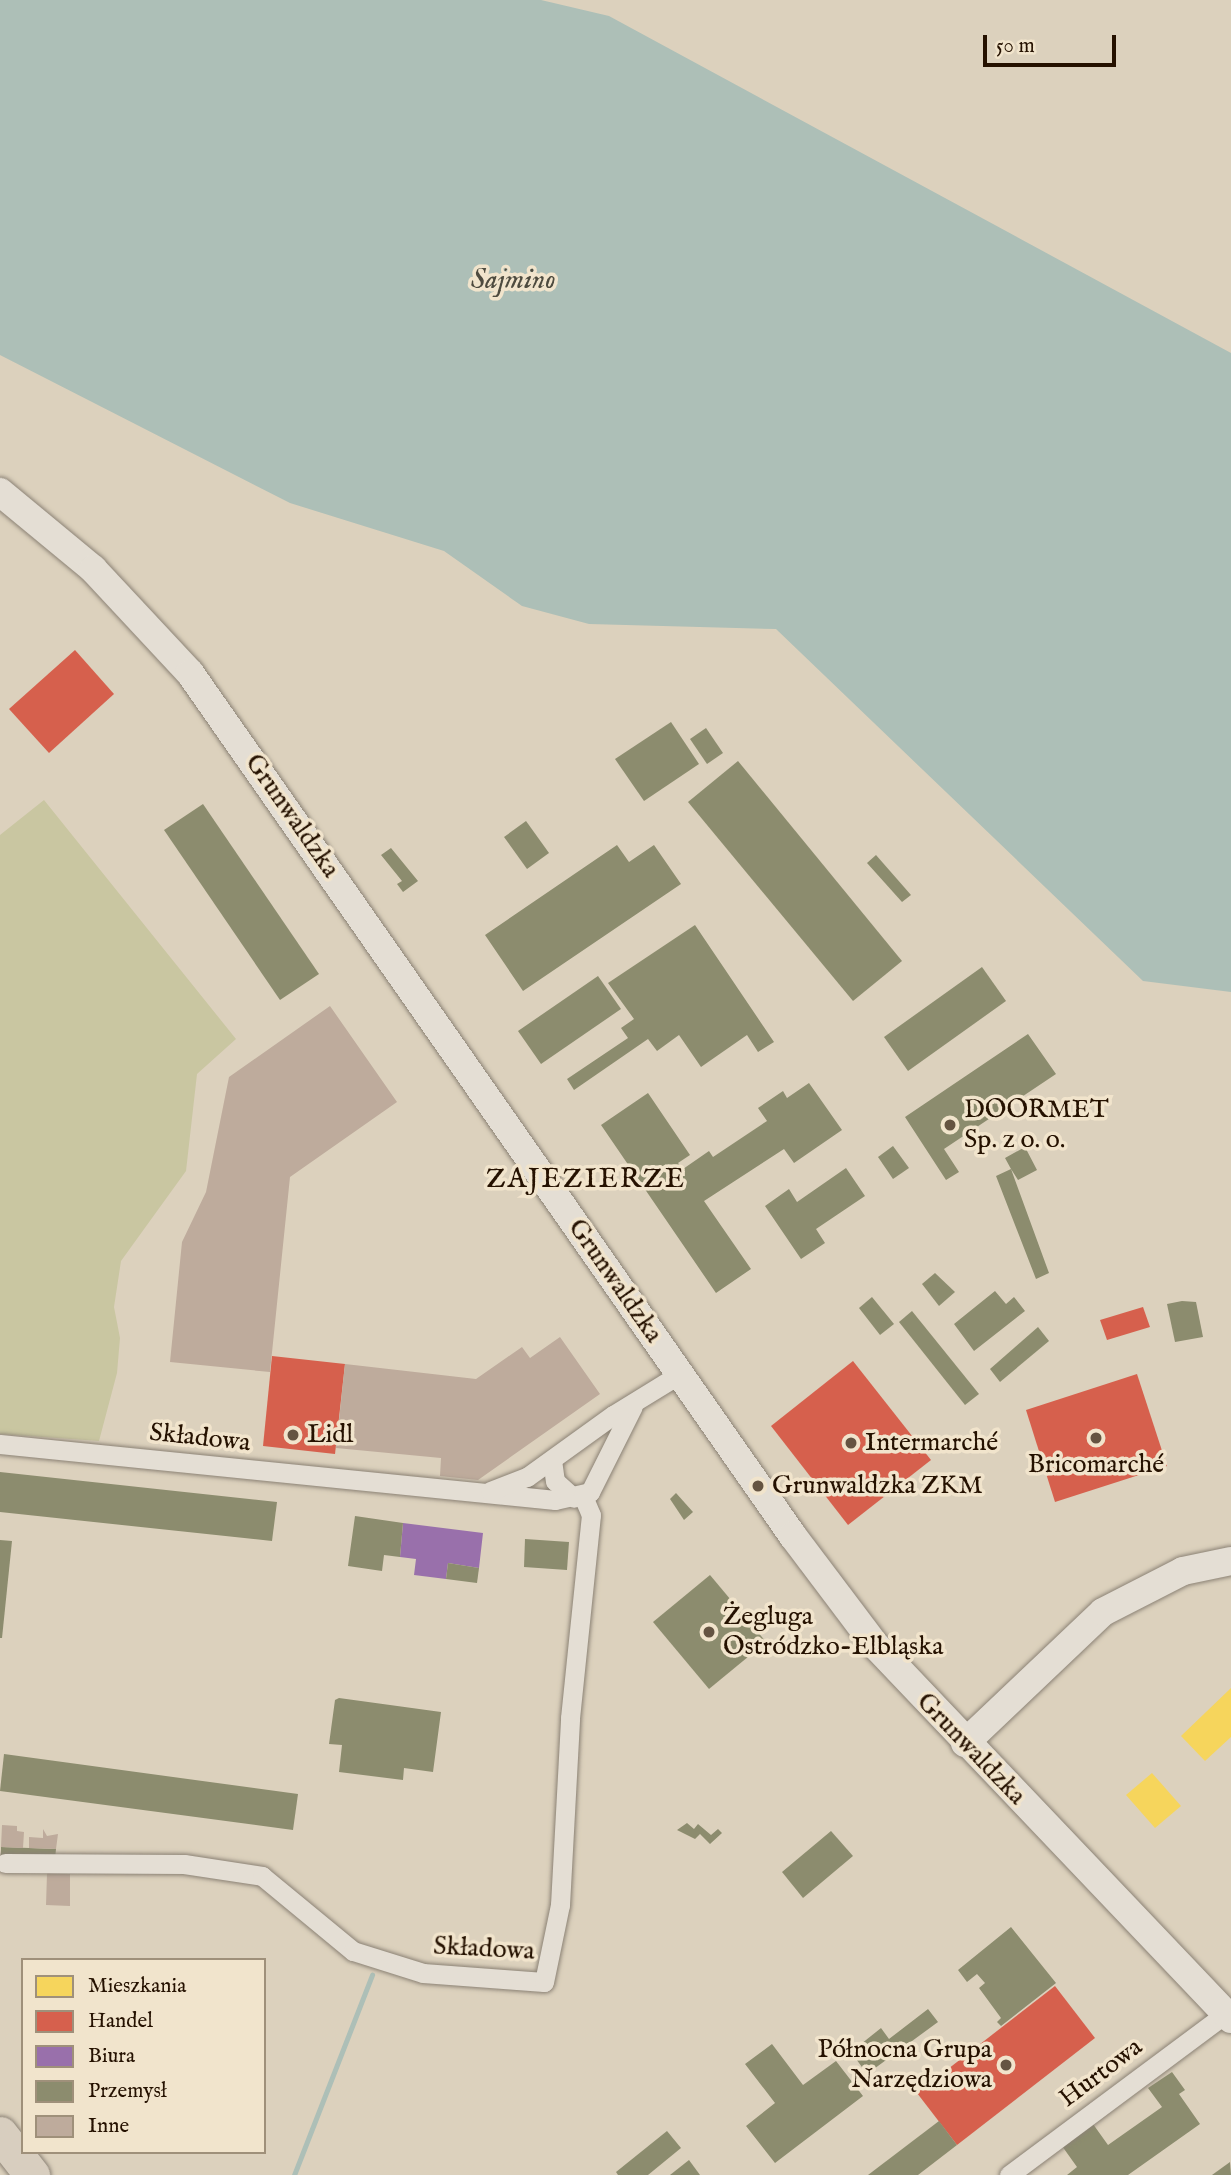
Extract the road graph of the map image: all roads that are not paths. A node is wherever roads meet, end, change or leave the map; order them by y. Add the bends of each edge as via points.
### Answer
1 (0, 492) edge
2 (680, 1374) junction
3 (634, 1406) junction
4 (0, 1444) edge
5 (574, 1444) junction
6 (552, 1460) junction
7 (603, 1468) junction
8 (479, 1494) junction
9 (578, 1497) junction
10 (1231, 1562) edge
11 (965, 1743) junction
12 (5, 1863) dead end
13 (1228, 2016) edge
14 (0, 2134) edge
15 (32, 2175) edge
16 (1009, 2175) edge

1 - 2 main road, Grunwaldzka via 93,569 190,673
2 - 3 street, Składowa
2 - 11 main road, Grunwaldzka via 847,1609
3 - 5 street, Składowa
3 - 7 street, Składowa
4 - 8 street, Składowa
5 - 6 street, Składowa
5 - 7 street via 593,1452
6 - 8 street, Składowa via 503,1488
6 - 9 street, Składowa via 555,1481
7 - 9 street, Składowa via 590,1492
8 - 9 street, Składowa
9 - 12 street, Składowa via 591,1515 570,1718 560,1905 544,1982 423,1973 353,1951 262,1876 184,1864
10 - 11 main road via 1183,1572 1103,1612
11 - 13 main road, Grunwaldzka
13 - 16 street, Hurtowa
14 - 15 highway

